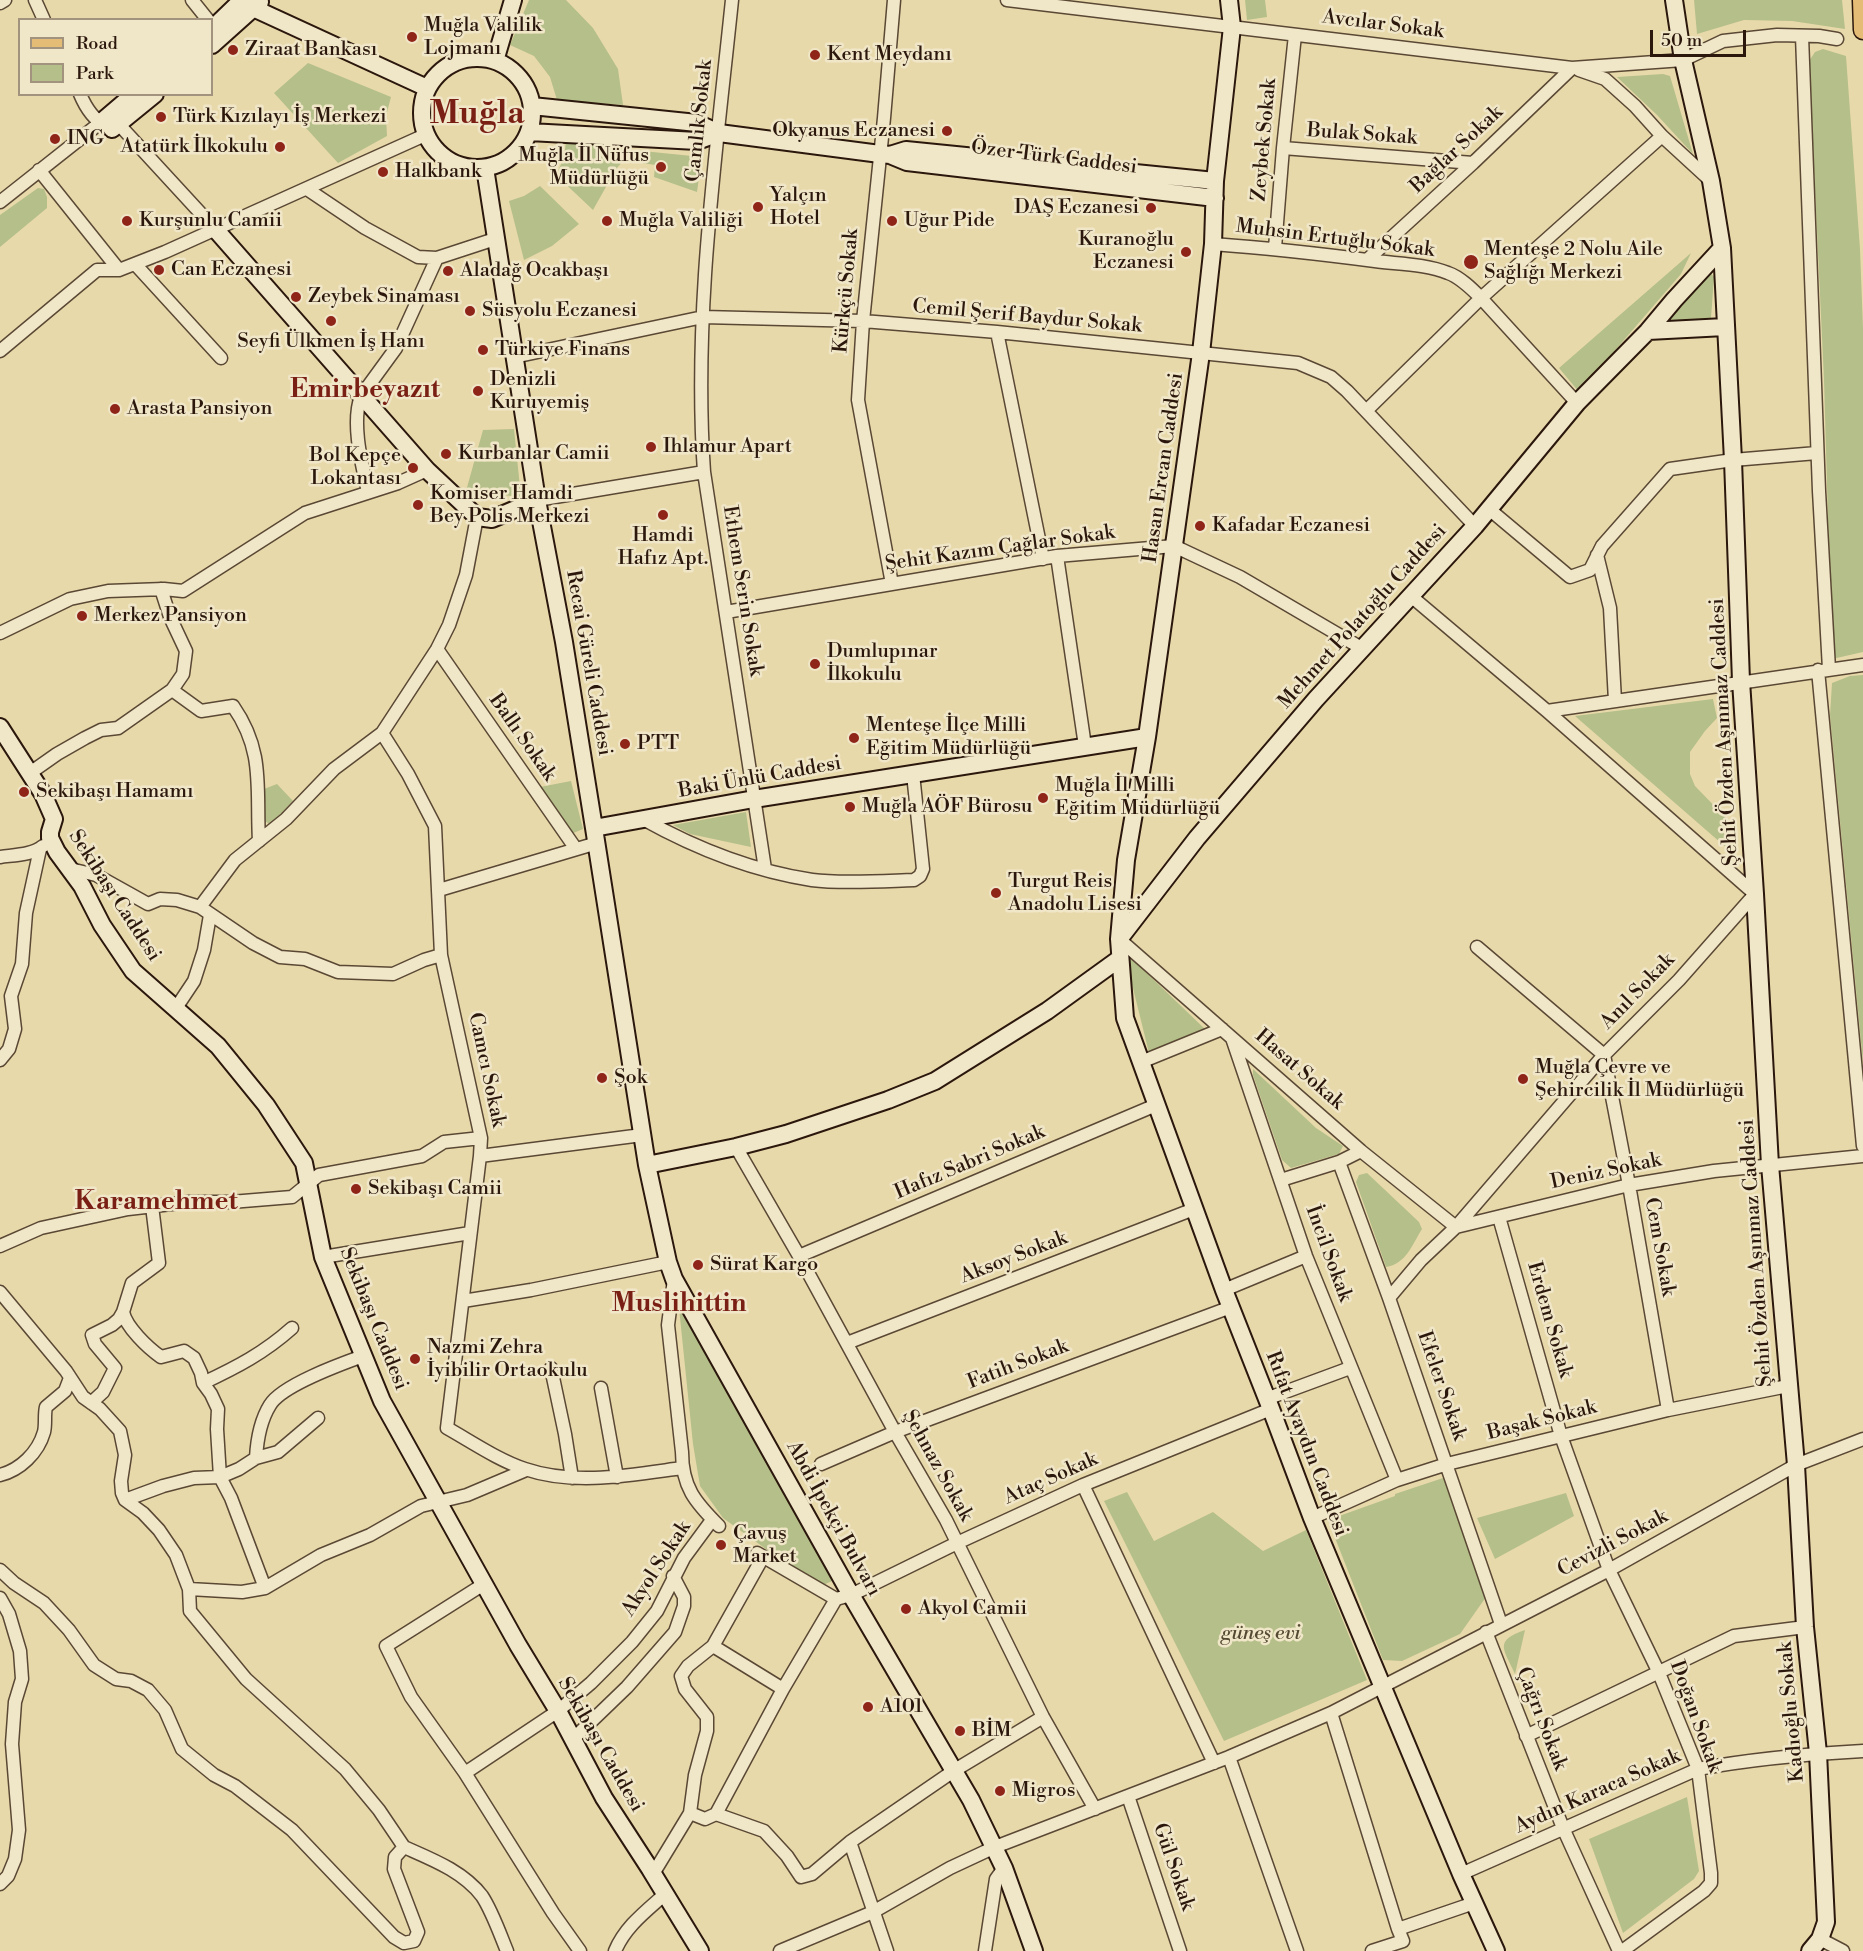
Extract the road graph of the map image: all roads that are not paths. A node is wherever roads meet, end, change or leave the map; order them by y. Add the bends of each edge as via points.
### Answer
1 (5, 0) edge
2 (35, 0) edge
3 (192, 0) edge
4 (513, 0) edge
5 (732, 0) edge
6 (894, 0) edge
7 (1007, 0) edge
8 (1229, 0) edge
9 (1674, 0) edge
10 (1862, 0) edge
11 (0, 3) edge
12 (249, 3) edge
13 (43, 18) edge
14 (206, 18) edge
15 (213, 24) edge
16 (1232, 27) junction
17 (1863, 30) edge
18 (1295, 35) junction
19 (1802, 36) junction
20 (1837, 39) dead end
21 (213, 44) edge
22 (1683, 60) junction
23 (495, 61) junction
24 (1572, 68) junction
25 (427, 88) junction
26 (81, 96) edge
27 (132, 96) edge
28 (152, 96) edge
29 (532, 106) junction
30 (110, 123) junction
31 (529, 132) junction
32 (719, 133) junction
33 (425, 135) junction
34 (1662, 136) junction
35 (1283, 148) junction
36 (885, 154) junction
37 (1473, 163) junction
38 (485, 168) junction
39 (39, 170) junction
40 (1215, 181) junction
41 (1711, 181) junction
42 (307, 189) junction
43 (1215, 198) junction
44 (0, 202) edge
45 (216, 230) junction
46 (495, 239) junction
47 (1214, 244) junction
48 (1275, 248) junction
49 (1722, 248) junction
50 (437, 258) junction
51 (1367, 260) junction
52 (135, 264) junction
53 (120, 270) junction
54 (1481, 298) junction
55 (703, 317) junction
56 (863, 321) junction
57 (1725, 327) junction
58 (1648, 331) junction
59 (997, 332) junction
60 (0, 351) edge
61 (1201, 353) junction
62 (514, 357) junction
63 (221, 358) dead end
64 (361, 396) junction
65 (1577, 403) junction
66 (1366, 411) junction
67 (1817, 453) junction
68 (1733, 460) junction
69 (427, 470) junction
70 (704, 472) junction
71 (368, 492) junction
72 (537, 500) junction
73 (1489, 509) junction
74 (477, 517) junction
75 (1475, 526) junction
76 (1174, 546) junction
77 (1597, 555) junction
78 (1057, 556) junction
79 (1043, 559) junction
80 (892, 584) junction
81 (161, 589) junction
82 (1412, 597) junction
83 (726, 612) junction
84 (0, 633) edge
85 (437, 649) junction
86 (1363, 649) junction
87 (1863, 664) edge
88 (1824, 670) junction
89 (1741, 681) junction
90 (172, 690) junction
91 (1615, 701) junction
92 (1547, 711) junction
93 (0, 727) edge
94 (382, 733) junction
95 (1146, 737) junction
96 (1085, 746) junction
97 (30, 773) junction
98 (913, 774) junction
99 (754, 799) junction
100 (643, 819) junction
101 (595, 835) junction
102 (259, 841) junction
103 (45, 843) junction
104 (576, 849) junction
105 (0, 857) edge
106 (70, 869) junction
107 (765, 869) junction
108 (439, 890) junction
109 (1755, 894) junction
110 (205, 911) junction
111 (1119, 939) junction
112 (1477, 947) dead end
113 (441, 955) junction
114 (1119, 959) junction
115 (176, 1008) junction
116 (1227, 1033) junction
117 (1604, 1055) junction
118 (0, 1060) edge
119 (1141, 1062) junction
120 (1156, 1105) junction
121 (642, 1135) junction
122 (481, 1138) junction
123 (1863, 1146) edge
124 (736, 1147) junction
125 (1361, 1151) junction
126 (480, 1156) junction
127 (1863, 1156) edge
128 (1339, 1162) junction
129 (646, 1165) junction
130 (1770, 1165) junction
131 (1281, 1180) junction
132 (310, 1184) junction
133 (1629, 1185) junction
134 (152, 1206) junction
135 (1194, 1209) junction
136 (1499, 1217) junction
137 (1456, 1227) junction
138 (470, 1233) junction
139 (0, 1246) edge
140 (799, 1256) junction
141 (1306, 1256) junction
142 (323, 1257) junction
143 (668, 1262) junction
144 (674, 1279) junction
145 (1224, 1290) junction
146 (0, 1292) edge
147 (1389, 1298) junction
148 (463, 1301) junction
149 (1231, 1307) junction
150 (123, 1312) junction
151 (292, 1328) dead end
152 (847, 1343) junction
153 (363, 1356) junction
154 (550, 1368) dead end
155 (1350, 1368) junction
156 (70, 1378) junction
157 (203, 1383) junction
158 (1788, 1386) junction
159 (601, 1388) dead end
160 (91, 1402) junction
161 (1269, 1404) junction
162 (1668, 1410) junction
163 (318, 1418) dead end
164 (895, 1432) junction
165 (1561, 1436) junction
166 (1863, 1439) edge
167 (256, 1458) junction
168 (820, 1464) dead end
169 (1447, 1464) junction
170 (1796, 1465) junction
171 (682, 1468) junction
172 (526, 1470) junction
173 (0, 1475) edge
174 (220, 1477) junction
175 (616, 1477) junction
176 (572, 1478) junction
177 (1397, 1480) junction
178 (1083, 1485) junction
179 (125, 1500) junction
180 (437, 1501) junction
181 (1312, 1518) junction
182 (957, 1543) junction
183 (0, 1570) edge
184 (1609, 1570) junction
185 (673, 1576) junction
186 (484, 1584) junction
187 (265, 1588) junction
188 (189, 1589) junction
189 (844, 1597) junction
190 (0, 1598) edge
191 (1502, 1624) junction
192 (1805, 1628) junction
193 (1486, 1632) junction
194 (713, 1646) junction
195 (1659, 1673) junction
196 (1383, 1688) junction
197 (783, 1689) junction
198 (558, 1711) junction
199 (1331, 1713) junction
200 (1043, 1717) junction
201 (1526, 1736) junction
202 (573, 1739) junction
203 (1863, 1751) edge
204 (1818, 1753) junction
205 (1229, 1757) junction
206 (1214, 1763) junction
207 (1698, 1769) junction
208 (955, 1770) junction
209 (465, 1773) junction
210 (1128, 1796) junction
211 (1095, 1809) junction
212 (690, 1813) junction
213 (716, 1814) junction
214 (1563, 1828) junction
215 (850, 1842) junction
216 (995, 1846) junction
217 (404, 1847) junction
218 (1004, 1868) junction
219 (653, 1874) junction
220 (1461, 1874) junction
221 (0, 1884) edge
222 (664, 1895) junction
223 (1474, 1903) junction
224 (873, 1912) junction
225 (1402, 1940) edge
226 (1815, 1945) edge
227 (507, 1951) edge
228 (580, 1951) edge
229 (615, 1951) edge
230 (700, 1951) edge
231 (780, 1951) edge
232 (887, 1951) edge
233 (985, 1951) edge
234 (1034, 1951) edge
235 (1180, 1951) edge
236 (1297, 1951) edge
237 (1372, 1951) edge
238 (1496, 1951) edge
239 (1620, 1951) edge
240 (1843, 1951) edge

1 - 11 street
2 - 13 street
3 - 14 street
4 - 23 street
5 - 32 street, Çamlık Sokak
6 - 36 street, Kürkçü Sokak
7 - 16 street, Avcılar Sokak
8 - 16 street, Hasan Ercan Caddesi
9 - 22 street, Şehit Özden Aşınmaz Caddesi
10 - 17 main road
12 - 15 street
12 - 21 street
12 - 25 street
16 - 18 street, Avcılar Sokak
16 - 40 street, Hasan Ercan Caddesi
18 - 24 street, Avcılar Sokak
18 - 35 street, Zeybek Sokak
19 - 20 street
19 - 22 street via 1723,41
19 - 67 street
22 - 24 street, Avcılar Sokak
22 - 41 street, Şehit Özden Aşınmaz Caddesi
23 - 25 street via 456,61 444,68
23 - 29 street via 524,83
24 - 34 street via 1605,79
24 - 37 street, Bağlar Sokak
25 - 33 street via 421,111
26 - 30 street via 84,104
27 - 30 street
28 - 30 street
29 - 31 street
29 - 32 street, Özer Türk Caddesi via 697,123
30 - 39 street
30 - 45 street
31 - 32 street, Özer Türk Caddesi via 697,141
31 - 38 street via 512,156
32 - 36 street, Özer Türk Caddesi
32 - 55 street, Çamlık Sokak
33 - 38 street via 443,158 463,167
33 - 42 street
34 - 41 street
34 - 54 street
35 - 37 street, Bulak Sokak
35 - 48 street, Zeybek Sokak
36 - 40 street, Özer Türk Caddesi via 906,150
36 - 43 street, Özer Türk Caddesi via 907,162
36 - 56 street, Kürkçü Sokak
37 - 51 street, Bağlar Sokak
38 - 46 street, Recai Güreli Caddesi
39 - 44 street
39 - 53 street
40 - 43 street, Hasan Ercan Caddesi
41 - 49 street, Şehit Özden Aşınmaz Caddesi
42 - 45 street
42 - 50 street via 418,257
43 - 47 street, Hasan Ercan Caddesi
45 - 52 street
45 - 64 street
46 - 50 street
46 - 62 street, Recai Güreli Caddesi
47 - 48 street, Muhsin Ertuğlu Sokak
47 - 61 street, Hasan Ercan Caddesi
48 - 51 street, Muhsin Ertuğlu Sokak
49 - 57 street, Şehit Özden Aşınmaz Caddesi
49 - 58 street, Mehmet Polatoğlu Caddesi
50 - 64 street via 396,348
51 - 54 street, Muhsin Ertuğlu Sokak via 1449,273
52 - 53 street
52 - 63 street
53 - 60 street via 97,270
54 - 65 street, Muhsin Ertuğlu Sokak
54 - 66 street
55 - 56 street, Cemil Şerif Baydur Sokak
55 - 62 street, Cemil Şerif Baydur Sokak
55 - 70 street, Ethem Serin Sokak via 700,416
56 - 59 street, Cemil Şerif Baydur Sokak
56 - 80 street, Kürkçü Sokak via 858,400
57 - 58 street
57 - 68 street, Şehit Özden Aşınmaz Caddesi
58 - 65 street, Mehmet Polatoğlu Caddesi
59 - 61 street, Cemil Şerif Baydur Sokak
59 - 79 street
61 - 66 street, Cemil Şerif Baydur Sokak via 1298,363 1331,377
61 - 76 street, Hasan Ercan Caddesi
62 - 72 street, Recai Güreli Caddesi
64 - 69 street
64 - 71 street via 358,450
65 - 73 street, Mehmet Polatoğlu Caddesi
66 - 75 street, Cemil Şerif Baydur Sokak
67 - 68 street
67 - 88 street
68 - 77 street via 1670,469
68 - 89 street, Şehit Özden Aşınmaz Caddesi
69 - 71 street
69 - 74 street
70 - 72 street
70 - 83 street, Ethem Serin Sokak
71 - 81 street via 305,513 183,591
72 - 74 street via 492,519
72 - 101 street, Recai Güreli Caddesi
73 - 75 street, Mehmet Polatoğlu Caddesi
73 - 77 street via 1570,577 1590,570
74 - 85 street via 466,575
75 - 82 street, Mehmet Polatoğlu Caddesi
76 - 78 street, Şehit Kazım Çağlar Sokak
76 - 86 street, Şehit Kazım Çağlar Sokak via 1240,576
76 - 95 street, Hasan Ercan Caddesi
77 - 91 street via 1610,608
78 - 79 street, Şehit Kazım Çağlar Sokak
78 - 96 street
79 - 80 street, Şehit Kazım Çağlar Sokak
80 - 83 street, Şehit Kazım Çağlar Sokak
81 - 84 street via 108,591 70,599
81 - 90 street via 186,651 183,674
82 - 86 street, Mehmet Polatoğlu Caddesi
82 - 92 street
83 - 99 street, Ethem Serin Sokak
85 - 94 street
85 - 104 street, Ballı Sokak
86 - 111 street, Mehmet Polatoğlu Caddesi via 1197,838
87 - 88 street
88 - 89 street
88 - 123 street
89 - 91 street
89 - 109 street, Şehit Özden Aşınmaz Caddesi
90 - 97 street via 118,728 101,730 85,738
90 - 102 street via 201,711 232,706 245,724 257,763
91 - 92 street
92 - 109 street
93 - 97 street, Sekibaşı Caddesi
94 - 102 street via 334,769
94 - 108 street, Camcı Sokak via 435,826
95 - 96 street, Baki Ünlü Caddesi
95 - 111 street, Hasan Ercan Caddesi via 1126,860
96 - 98 street, Baki Ünlü Caddesi
97 - 103 street, Sekibaşı Caddesi via 54,819
98 - 99 street, Baki Ünlü Caddesi
98 - 107 street via 923,869 914,880 813,880
99 - 100 street, Baki Ünlü Caddesi
99 - 107 street, Ethem Serin Sokak
100 - 101 street, Baki Ünlü Caddesi
100 - 107 street via 675,837
101 - 104 street
101 - 121 street, Recai Güreli Caddesi
102 - 110 street via 235,860
103 - 105 street
103 - 106 street, Sekibaşı Caddesi
103 - 118 street via 26,913 22,964 11,996 15,1029
104 - 108 street
106 - 110 street via 96,875 148,904 160,899 177,900
106 - 115 street, Sekibaşı Caddesi via 133,971
108 - 113 street, Camcı Sokak
109 - 117 street, Anıl Sokak
109 - 130 street, Şehit Özden Aşınmaz Caddesi
110 - 113 street via 280,957 305,958 338,972 393,974
110 - 115 street via 204,950 194,981
111 - 114 street, Rıfat Ayaydın Caddesi
111 - 116 street, Hasat Sokak
112 - 117 street
113 - 122 street, Camcı Sokak
114 - 119 street, Rıfat Ayaydın Caddesi via 1125,1018
114 - 124 street via 1047,1011 935,1081 786,1134
115 - 132 street, Sekibaşı Caddesi via 218,1046 266,1105 304,1163
116 - 119 street
116 - 125 street, Hasat Sokak
116 - 131 street, İncil Sokak
117 - 133 street, Cem Sokak
117 - 137 street, Anıl Sokak
119 - 120 street, Rıfat Ayaydın Caddesi
120 - 135 street, Rıfat Ayaydın Caddesi
120 - 140 street, Hafız Sabri Sokak
121 - 126 street
121 - 129 street, Recai Güreli Caddesi
122 - 126 street, Camcı Sokak
122 - 132 street via 444,1142 422,1156 319,1175
124 - 129 street
124 - 140 street, Şehnaz Sokak
125 - 128 street
125 - 137 street, Hasat Sokak
126 - 138 street, Camcı Sokak
127 - 130 street, Deniz Sokak
128 - 131 street
128 - 147 street, Efeler Sokak
129 - 143 street, Abdi İpekçi Bulvarı
130 - 133 street, Deniz Sokak
130 - 158 street, Şehit Özden Aşınmaz Caddesi
131 - 141 street, İncil Sokak
132 - 134 street via 291,1197
132 - 142 street, Sekibaşı Caddesi
133 - 136 street, Deniz Sokak
133 - 162 street, Cem Sokak
134 - 139 street via 41,1228
134 - 150 street via 159,1263 132,1283
135 - 145 street, Rıfat Ayaydın Caddesi
135 - 152 street, Aksoy Sokak
136 - 137 street, Deniz Sokak
136 - 165 street, Erdem Sokak
137 - 147 street
138 - 142 street
138 - 148 street, Camcı Sokak
140 - 152 street, Şehnaz Sokak
141 - 145 street
141 - 155 street, İncil Sokak
142 - 153 street, Sekibaşı Caddesi
143 - 144 street, Abdi İpekçi Bulvarı
143 - 148 street
144 - 171 street via 668,1325
144 - 189 street, Abdi İpekçi Bulvarı
145 - 149 street, Rıfat Ayaydın Caddesi
146 - 156 street
147 - 169 street, Efeler Sokak
148 - 172 street, Camcı Sokak via 447,1428
149 - 161 street, Rıfat Ayaydın Caddesi
149 - 164 street, Fatih Sokak
150 - 157 street via 125,1320 161,1357 184,1351 194,1358
150 - 160 street via 112,1325 92,1335 115,1368 103,1392
151 - 157 street via 260,1354
152 - 164 street, Şehnaz Sokak
153 - 167 street via 325,1370 278,1395 257,1437
153 - 180 street, Sekibaşı Caddesi via 382,1401
154 - 176 street
155 - 161 street, Ataç Sokak
155 - 177 street, İncil Sokak
156 - 160 street
156 - 173 street via 65,1391 46,1407 44,1431 26,1462
157 - 174 street via 218,1409
158 - 162 street, Başak Sokak
158 - 170 street, Şehit Özden Aşınmaz Caddesi
159 - 175 street
160 - 179 street via 120,1431
161 - 178 street, Ataç Sokak
161 - 181 street, Rıfat Ayaydın Caddesi
162 - 165 street, Başak Sokak
163 - 167 street via 278,1452
164 - 168 street, Fatih Sokak
164 - 182 street, Şehnaz Sokak
165 - 169 street, Başak Sokak
165 - 184 street, Erdem Sokak
166 - 170 street, Cevizli Sokak
167 - 174 street
169 - 177 street, Başak Sokak
169 - 191 street, Efeler Sokak
170 - 184 street, Cevizli Sokak
170 - 192 street, Kadıoğlu Sokak
171 - 175 street
171 - 185 street, Akyol Sokak via 695,1502 715,1523
172 - 176 street
172 - 180 street via 467,1495
174 - 179 street via 194,1478
174 - 187 street
175 - 176 street
177 - 181 street, Başak Sokak
178 - 182 street, Ataç Sokak
178 - 206 street
179 - 188 street via 159,1530 176,1555
180 - 186 street, Sekibaşı Caddesi
180 - 187 street via 321,1555
181 - 196 street, Rıfat Ayaydın Caddesi
182 - 189 street, Ataç Sokak
182 - 200 street, Şehnaz Sokak
183 - 217 street via 44,1603 94,1665 116,1679 148,1690 165,1710 182,1749 292,1830 404,1943 414,1941 418,1932 394,1869 395,1857
184 - 191 street, Cevizli Sokak
184 - 195 street, Doğan Sokak
185 - 198 street, Akyol Sokak via 657,1611 632,1642
185 - 202 street via 684,1597 675,1632
186 - 198 street, Sekibaşı Caddesi
186 - 209 street via 386,1646 411,1697
187 - 188 street via 242,1592
188 - 217 street via 190,1611 204,1629 246,1678 345,1769
189 - 194 street via 759,1555
189 - 197 street
189 - 208 street, Abdi İpekçi Bulvarı
190 - 221 street via 20,1651 22,1679 15,1702 12,1744 19,1830 15,1860
191 - 193 street, Cevizli Sokak
192 - 195 street via 1734,1636
192 - 204 street, Kadıoğlu Sokak
193 - 196 street, Cevizli Sokak
193 - 201 street, Çağrı Sokak
194 - 197 street
194 - 212 street via 687,1666 681,1676 685,1689 707,1717
195 - 201 street
195 - 207 street, Doğan Sokak
196 - 199 street, Cevizli Sokak
196 - 220 street, Rıfat Ayaydın Caddesi
197 - 213 street
198 - 202 street, Sekibaşı Caddesi
198 - 209 street, Akyol Sokak
199 - 205 street, Cevizli Sokak
199 - 225 street
200 - 208 street
200 - 211 street, Şehnaz Sokak
201 - 214 street, Çağrı Sokak
202 - 219 street, Sekibaşı Caddesi via 604,1798
203 - 204 street, Aydın Karaca Sokak
204 - 207 street, Aydın Karaca Sokak
204 - 226 street, Kadıoğlu Sokak via 1826,1922
205 - 206 street, Cevizli Sokak
205 - 236 street
206 - 210 street, Cevizli Sokak
207 - 214 street, Aydın Karaca Sokak
207 - 239 street, Doğan Sokak via 1711,1883
208 - 215 street
208 - 216 street, Abdi İpekçi Bulvarı
209 - 228 street
210 - 211 street, Cevizli Sokak
210 - 235 street, Gül Sokak
211 - 216 street, Cevizli Sokak
212 - 213 street via 705,1819
212 - 219 street
213 - 215 street via 764,1831 801,1877 812,1874
214 - 220 street, Aydın Karaca Sokak
214 - 239 street, Çağrı Sokak
215 - 224 street
216 - 218 street, Abdi İpekçi Bulvarı
216 - 224 street, Cevizli Sokak
217 - 227 street via 437,1861 470,1882 483,1898
218 - 233 street via 996,1879
218 - 234 street, Abdi İpekçi Bulvarı
219 - 222 street, Sekibaşı Caddesi
220 - 223 street, Rıfat Ayaydın Caddesi
222 - 229 street via 634,1922
222 - 230 street, Sekibaşı Caddesi
223 - 225 street
223 - 238 street, Rıfat Ayaydın Caddesi
224 - 231 street, Cevizli Sokak
224 - 232 street
225 - 237 street
226 - 240 street

